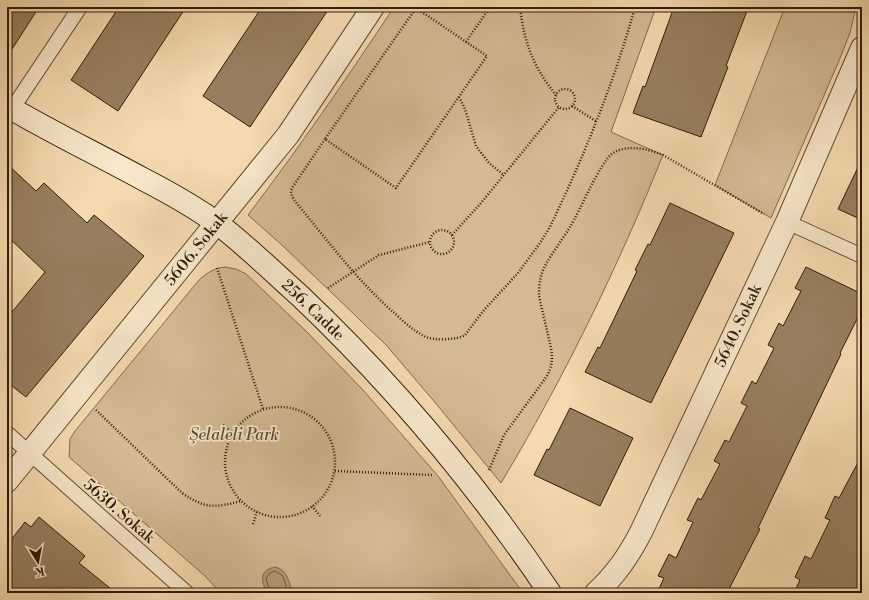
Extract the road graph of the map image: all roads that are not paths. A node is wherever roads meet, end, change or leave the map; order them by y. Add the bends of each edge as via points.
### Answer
1 (80, 7) edge
2 (373, 7) edge
3 (862, 48) edge
4 (10, 108) edge
5 (218, 223) junction
6 (786, 224) junction
7 (862, 256) edge
8 (7, 434) edge
9 (29, 454) junction
10 (7, 481) edge
11 (187, 593) edge
12 (550, 593) edge
13 (596, 593) edge

1 - 4 lane
2 - 5 street, 5606. Sokak via 288,135
3 - 6 street, 5640. Sokak
4 - 5 street, 256. Cadde via 187,203
5 - 9 street, 5606. Sokak
5 - 12 street, 256. Cadde via 322,317 379,376 480,496
6 - 7 lane
6 - 13 street, 5640. Sokak via 641,532 615,575
8 - 9 lane, 5630. Sokak
9 - 10 street, 5606. Sokak
9 - 11 lane, 5630. Sokak

